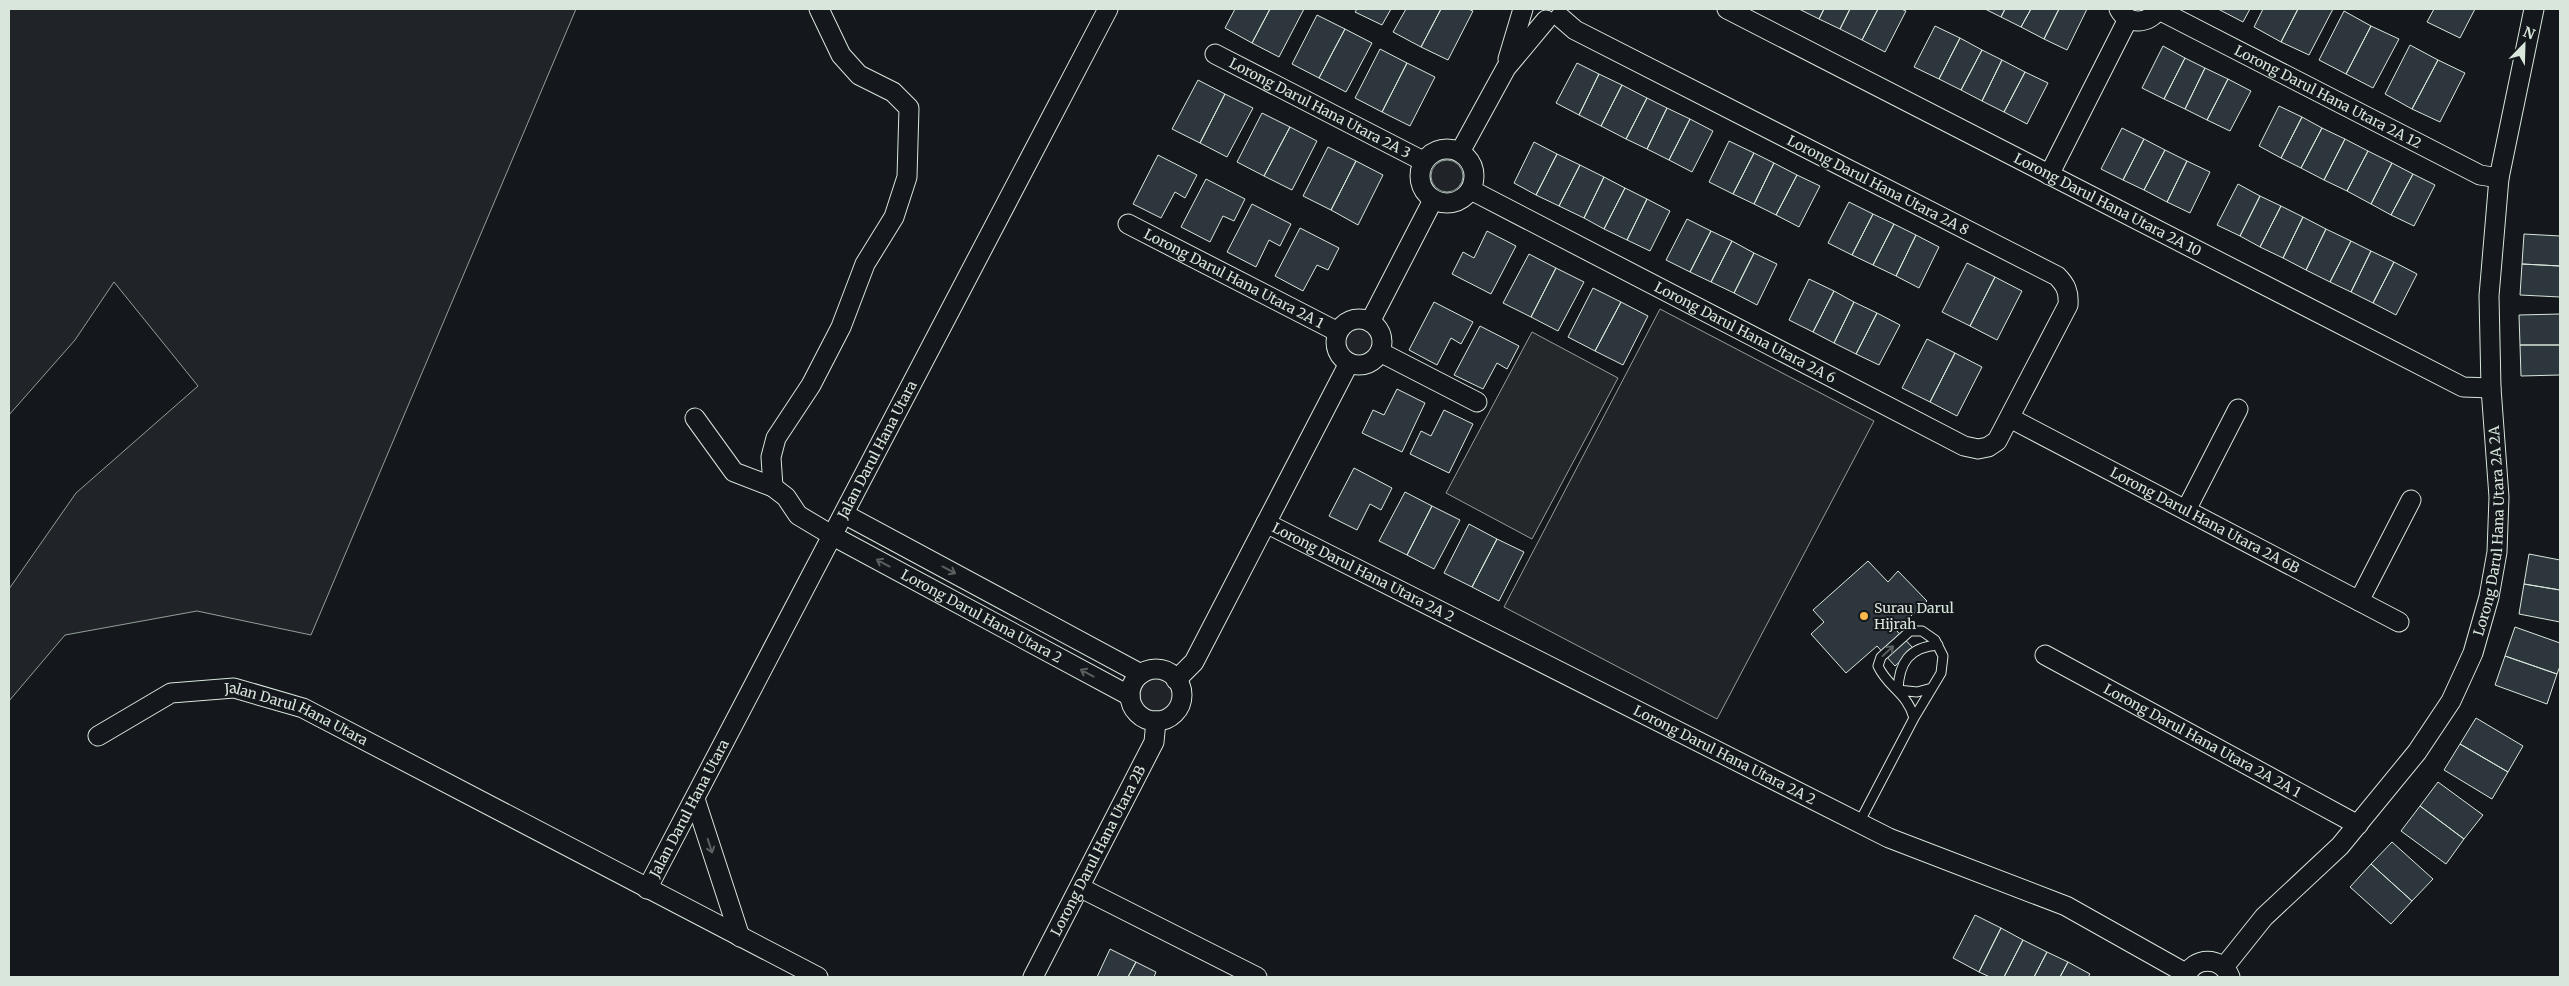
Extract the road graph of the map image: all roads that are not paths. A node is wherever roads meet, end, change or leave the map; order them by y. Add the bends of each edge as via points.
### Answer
1 (819, 9) edge
2 (1108, 9) edge
3 (1523, 9) edge
4 (1727, 9) edge
5 (2534, 9) edge
6 (2159, 10) edge
7 (2123, 14) edge
8 (1557, 15) edge
9 (1215, 54) dead end
10 (1506, 68) junction
11 (1460, 152) junction
12 (1423, 161) junction
13 (2050, 175) junction
14 (2499, 178) junction
15 (1471, 190) junction
16 (1433, 200) junction
17 (1128, 224) dead end
18 (1370, 322) junction
19 (1338, 332) junction
20 (1380, 352) junction
21 (1349, 363) junction
22 (2491, 388) junction
23 (1477, 402) dead end
24 (2238, 409) dead end
25 (695, 418) dead end
26 (2010, 418) junction
27 (773, 487) junction
28 (2411, 500) dead end
29 (2186, 510) junction
30 (844, 514) junction
31 (1266, 523) junction
32 (833, 536) junction
33 (2359, 601) junction
34 (2399, 622) dead end
35 (1938, 645) junction
36 (2045, 656) dead end
37 (1142, 674) junction
38 (1176, 680) junction
39 (1932, 688) junction
40 (1898, 690) junction
41 (1130, 696) junction
42 (1914, 718) junction
43 (1156, 721) junction
44 (98, 736) dead end
45 (696, 800) junction
46 (1859, 823) junction
47 (2358, 825) junction
48 (1081, 888) junction
49 (647, 889) junction
50 (740, 937) junction
51 (2227, 972) edge
52 (2186, 976) edge
53 (818, 977) edge
54 (1034, 977) edge
55 (1257, 977) edge

1 - 27 street via 841,55 859,75 894,92 909,108 906,177 894,217 865,264 841,327 811,386 776,438 771,457
2 - 30 street, Jalan Darul Hana Utara
3 - 8 street, Lorong Darul Hana Utara 2A 8
3 - 10 street
4 - 13 street, Lorong Darul Hana Utara 2A 10
5 - 14 street, Lorong Darul Hana Utara 2A 2A
6 - 7 street via 2147,20 2140,21
6 - 14 street, Lorong Darul Hana Utara 2A 12 via 2480,175
7 - 13 street
8 - 10 street
8 - 26 street, Lorong Darul Hana Utara 2A 8 via 1575,30 2057,276 2064,283 2068,305
9 - 12 street, Lorong Darul Hana Utara 2A 3
10 - 11 street
11 - 12 street via 1442,149 1434,151
11 - 15 street via 1472,166
12 - 16 street via 1419,182 1422,190
13 - 22 street, Lorong Darul Hana Utara 2A 10 via 2462,387
14 - 22 street, Lorong Darul Hana Utara 2A 2A via 2489,296
15 - 16 street via 1454,203
15 - 26 street, Lorong Darul Hana Utara 2A 6 via 1964,446 1988,447 1997,441
16 - 18 street
17 - 19 street, Lorong Darul Hana Utara 2A 1
18 - 19 street via 1354,320
18 - 20 street via 1382,338
19 - 21 street via 1338,352
20 - 21 street via 1363,365
20 - 23 street
21 - 31 street
22 - 47 street, Lorong Darul Hana Utara 2A 2A via 2499,497 2497,552 2489,597 2473,653 2450,701 2417,752
24 - 29 street
25 - 27 street via 734,472
26 - 29 street, Lorong Darul Hana Utara 2A 6B
27 - 32 street, Lorong Darul Hana Utara 2 via 786,497 798,515
28 - 33 street
29 - 33 street, Lorong Darul Hana Utara 2A 6B
30 - 32 street, Jalan Darul Hana Utara
30 -> 37 street, Lorong Darul Hana Utara 2
31 - 38 street via 1194,662
31 - 46 street, Lorong Darul Hana Utara 2A 2
41 -> 32 street, Lorong Darul Hana Utara 2
32 - 45 street, Jalan Darul Hana Utara
33 - 34 street, Lorong Darul Hana Utara 2A 6B
35 - 39 lane via 1943,656 1941,672
35 - 40 lane via 1922,646 1902,665 1898,673
40 -> 35 lane via 1882,676 1878,666 1881,657 1910,631 1922,632
36 - 47 street, Lorong Darul Hana Utara 2A 2A 1
37 - 38 street via 1159,670
37 - 41 street via 1135,680
38 - 43 street via 1182,690 1179,707 1168,718
39 - 40 lane via 1917,692
39 - 42 lane
40 - 42 lane via 1910,704
41 - 43 street via 1137,712
42 - 46 lane
43 - 48 street, Lorong Darul Hana Utara 2B via 1154,742
44 - 49 street, Jalan Darul Hana Utara via 171,693 234,688 303,708
45 - 49 street, Jalan Darul Hana Utara
45 -> 50 street
46 - 52 street, Lorong Darul Hana Utara 2A 2 via 1889,838 2066,906
47 - 51 street, Lorong Darul Hana Utara 2A 2A via 2264,917
48 - 54 street, Lorong Darul Hana Utara 2B
48 - 55 street
49 - 50 street, Jalan Darul Hana Utara
50 - 53 street, Jalan Darul Hana Utara
51 - 52 street via 2209,961 2194,965

